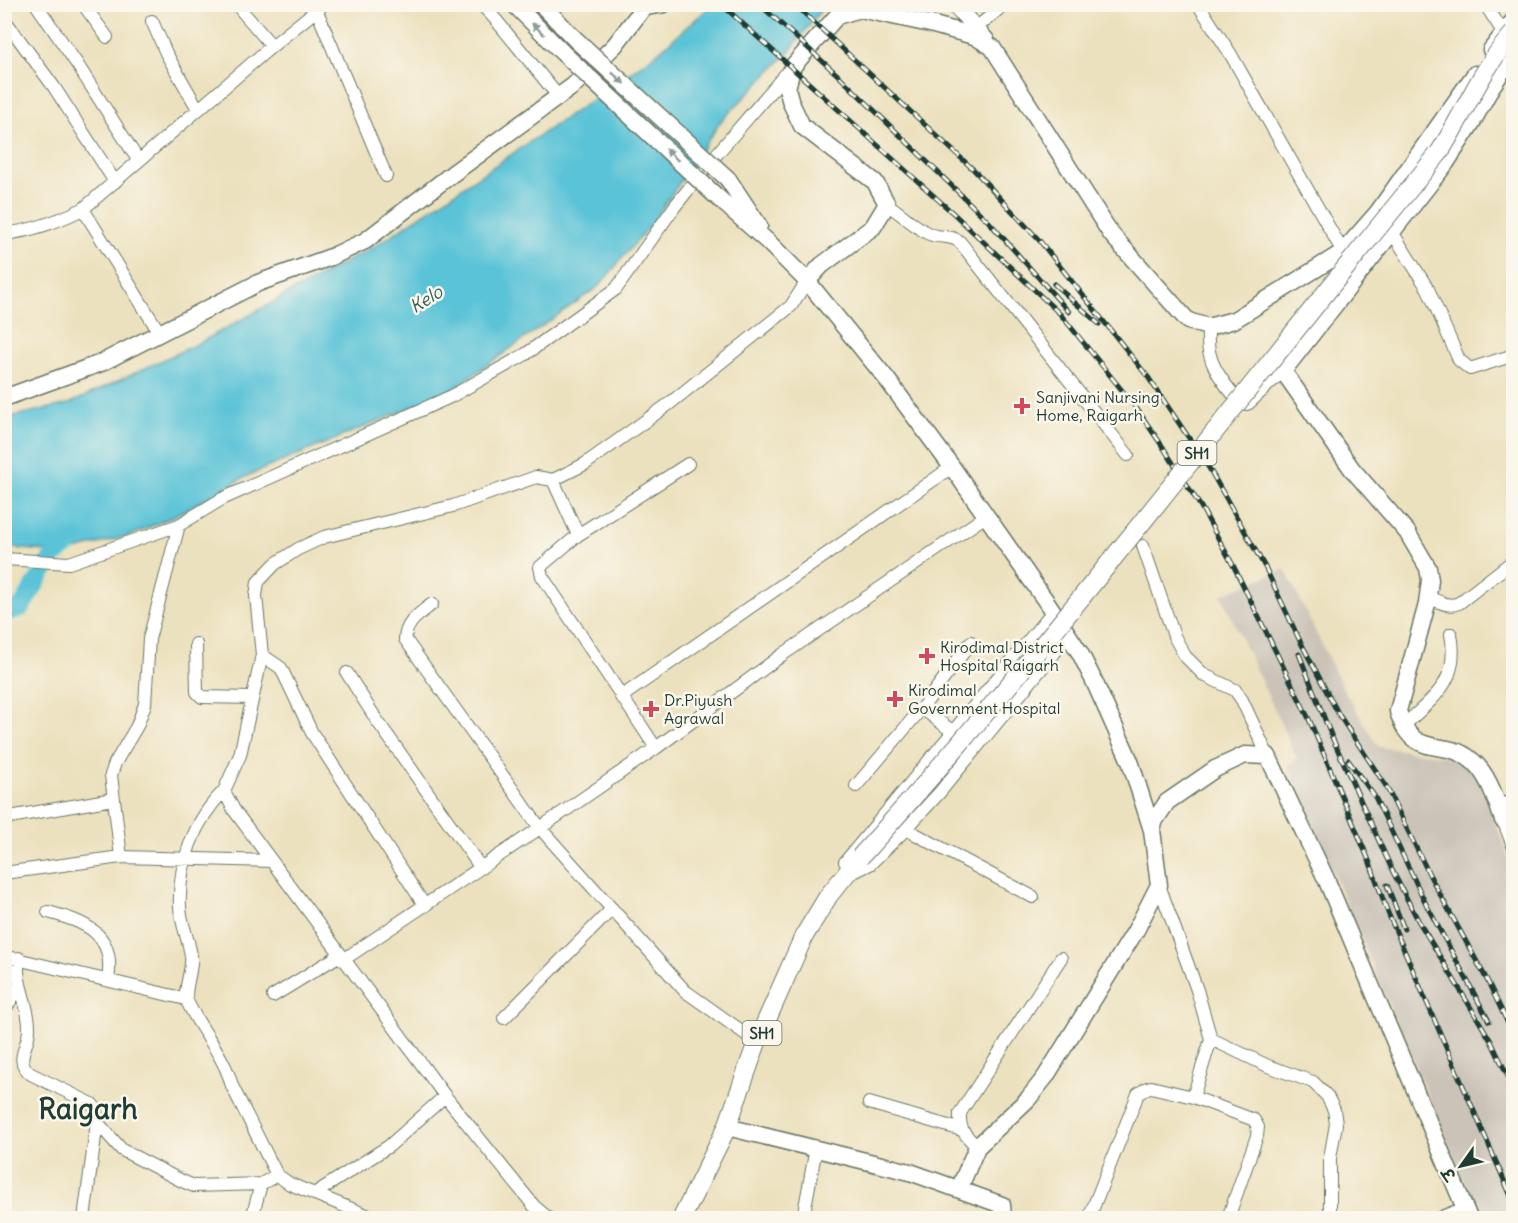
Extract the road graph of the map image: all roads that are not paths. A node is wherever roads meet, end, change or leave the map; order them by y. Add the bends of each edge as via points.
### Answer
1 (36, 4) edge
2 (83, 4) edge
3 (236, 4) edge
4 (481, 4) edge
5 (514, 4) edge
6 (541, 4) edge
7 (664, 4) edge
8 (954, 4) edge
9 (1005, 4) edge
10 (1198, 4) edge
11 (1485, 4) edge
12 (640, 5) edge
13 (321, 8) edge
14 (4, 19) edge
15 (152, 21) dead end
16 (976, 28) junction
17 (1510, 28) edge
18 (106, 37) dead end
19 (272, 46) junction
20 (992, 47) junction
21 (1514, 54) edge
22 (793, 66) junction
23 (558, 96) junction
24 (198, 109) junction
25 (138, 160) junction
26 (386, 176) dead end
27 (115, 182) junction
28 (887, 204) junction
29 (83, 209) junction
30 (1392, 232) junction
31 (4, 234) edge
32 (768, 242) junction
33 (1343, 252) junction
34 (807, 282) junction
35 (1208, 327) junction
36 (159, 332) junction
37 (1514, 355) edge
38 (1283, 371) junction
39 (4, 398) edge
40 (1128, 455) dead end
41 (688, 464) dead end
42 (952, 467) junction
43 (553, 480) junction
44 (986, 516) junction
45 (179, 525) junction
46 (578, 535) junction
47 (1143, 546) dead end
48 (6, 559) edge
49 (1513, 561) edge
50 (1428, 597) junction
51 (432, 604) dead end
52 (1053, 611) junction
53 (1451, 634) dead end
54 (1069, 635) junction
55 (971, 642) dead end
56 (196, 644) dead end
57 (262, 655) junction
58 (347, 673) dead end
59 (621, 697) junction
60 (252, 698) junction
61 (922, 708) junction
62 (1402, 727) junction
63 (953, 732) junction
64 (656, 748) junction
65 (1268, 756) junction
66 (856, 786) dead end
67 (224, 791) junction
68 (113, 799) junction
69 (1507, 812) edge
70 (4, 818) edge
71 (540, 828) junction
72 (906, 829) junction
73 (1152, 830) junction
74 (1514, 848) edge
75 (121, 857) junction
76 (185, 858) junction
77 (271, 861) junction
78 (481, 868) junction
79 (4, 873) edge
80 (842, 878) junction
81 (1159, 885) junction
82 (1033, 897) dead end
83 (425, 906) junction
84 (612, 909) junction
85 (48, 912) dead end
86 (4, 956) edge
87 (341, 957) junction
88 (19, 958) junction
89 (1061, 958) dead end
90 (108, 980) junction
91 (20, 985) junction
92 (273, 996) dead end
93 (186, 999) junction
94 (4, 1011) edge
95 (504, 1018) dead end
96 (1211, 1039) junction
97 (758, 1042) junction
98 (445, 1096) junction
99 (1193, 1097) junction
100 (868, 1103) dead end
101 (96, 1122) junction
102 (727, 1127) junction
103 (962, 1130) junction
104 (976, 1147) junction
105 (816, 1148) junction
106 (277, 1175) junction
107 (261, 1184) junction
108 (959, 1189) junction
109 (314, 1194) junction
110 (1467, 1214) edge
111 (84, 1218) edge
112 (252, 1218) edge
113 (374, 1218) edge
114 (548, 1218) edge
115 (682, 1218) edge
116 (803, 1218) edge
117 (1004, 1218) edge
118 (1089, 1218) edge
119 (1228, 1218) edge
120 (1330, 1218) edge
121 (1445, 1218) edge

1 - 25 street
2 - 18 street
3 - 19 street
4 - 23 street
32 -> 5 street, bridge
6 -> 32 street, bridge via 574,39 728,179
7 - 12 street
8 - 16 street
9 - 16 street
10 - 33 street
11 - 17 street
12 - 23 street via 615,45
13 - 19 street
13 - 26 street
14 - 27 street via 54,87
15 - 24 street
16 - 20 street
17 - 33 street via 1378,212
17 - 80 main road, SH1, bridge via 1456,128 1388,218 1045,643
19 - 24 street
20 - 22 street via 974,36 860,9 837,16
20 - 35 street via 1111,234 1188,321
21 - 30 street via 1446,163
22 - 28 street via 787,87 802,126 875,183
22 - 45 street via 709,164 616,289 526,354 452,396 222,499
23 - 36 street via 365,241 258,283
24 - 25 street
25 - 27 street
27 - 29 street
28 - 34 street via 873,228 822,265
28 - 40 street via 928,233 950,236 960,242
29 - 31 street via 28,231
29 - 36 street
30 - 37 street via 1428,289 1464,366 1470,369
30 - 38 street
32 - 34 street
33 - 35 street via 1234,320
34 - 42 street
34 - 43 street via 790,306 669,404 585,464
35 - 38 street via 1209,355 1241,402 1249,403
36 - 39 street via 101,363
38 - 50 street via 1352,469 1422,554 1429,574
41 - 46 street
42 - 44 street
42 - 59 street
43 - 46 street
43 - 57 street via 523,480 453,506 324,537 298,549 275,564 258,582
44 - 52 street
44 - 64 street via 782,655
45 - 48 street via 69,563
45 - 68 street via 149,639 145,704 115,763 111,775
46 - 59 street via 540,571
47 - 65 street via 1174,636 1185,656 1204,675 1235,690
49 - 50 street via 1453,606
50 - 62 street via 1398,711
51 - 71 street via 410,622 405,639
52 - 54 street
52 - 63 street
53 - 62 street via 1454,659 1445,684
54 - 72 street
54 - 73 street via 1130,761
55 - 61 street
56 - 60 street via 197,692 202,696
57 - 60 street
57 - 83 street via 281,669 312,733
58 - 78 street
59 - 64 street
60 - 67 street via 240,755
61 - 63 street
61 - 66 street
62 - 69 street via 1418,742 1469,758
63 - 80 street via 844,863
64 - 71 street
65 - 73 street via 1245,755 1215,770 1167,802
65 - 110 street via 1327,881
67 - 76 street via 212,803
67 - 77 street
68 - 70 street
68 - 75 street
69 - 74 street
71 - 78 street
71 - 84 street
72 - 80 street via 870,864
72 - 82 street
73 - 81 street
75 - 76 street
75 - 79 street
76 - 77 street
76 - 93 street via 180,878 180,909 191,955
77 - 87 street
78 - 83 street
80 - 97 main road, SH1 via 804,936
81 - 96 street
81 - 104 street via 1136,930 1046,1076 1028,1099
83 - 87 street
84 - 95 street
84 - 97 street via 685,991
85 - 90 street via 79,921 95,932 110,957
86 - 88 street
87 - 92 street
87 - 98 street
88 - 90 street
88 - 91 street via 16,968
89 - 103 street via 960,1113
90 - 93 street
91 - 94 street
91 - 101 street via 30,1029 23,1068 92,1104
93 - 106 street via 228,1070 232,1086
96 - 99 street
96 - 120 street via 1313,1082 1327,1096 1336,1124 1330,1158
97 - 102 main road, SH1
98 - 109 street via 389,1146
98 - 114 street
99 - 118 street via 1151,1087 1138,1094
99 - 119 street via 1254,1120 1258,1127
100 - 103 street
101 - 107 street via 122,1150 182,1182 194,1186
101 - 111 street
102 - 105 street
102 - 115 main road, SH1
103 - 104 street
104 - 108 street
105 - 108 street
105 - 116 street
106 - 107 street
106 - 109 street
107 - 112 street
108 - 117 street via 1002,1205
109 - 113 street
110 - 121 street

